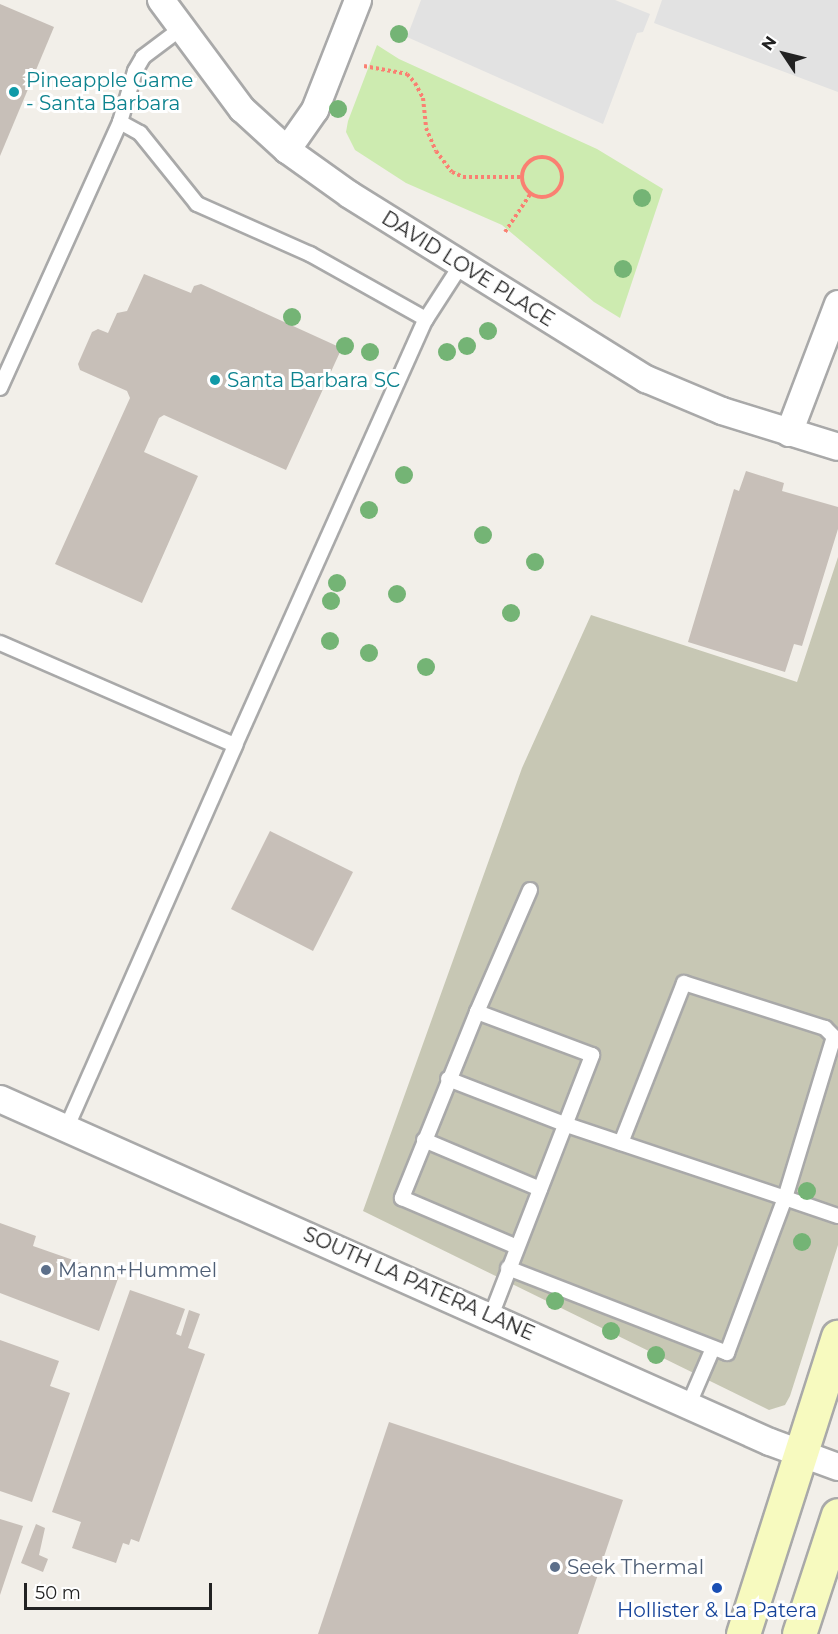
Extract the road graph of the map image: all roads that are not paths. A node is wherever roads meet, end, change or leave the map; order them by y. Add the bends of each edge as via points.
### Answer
1 (161, 0) edge
2 (358, 0) edge
3 (183, 27) junction
4 (120, 122) junction
5 (287, 150) junction
6 (461, 264) junction
7 (838, 304) edge
8 (426, 319) junction
9 (0, 388) edge
10 (789, 433) junction
11 (838, 447) edge
12 (0, 643) edge
13 (236, 745) junction
14 (531, 890) dead end
15 (477, 1012) junction
16 (448, 1078) junction
17 (0, 1099) edge
18 (564, 1124) junction
19 (66, 1129) junction
20 (424, 1140) junction
21 (621, 1143) junction
22 (540, 1189) junction
23 (785, 1198) junction
24 (838, 1216) edge
25 (517, 1247) junction
26 (508, 1268) junction
27 (491, 1316) junction
28 (838, 1337) edge
29 (713, 1348) junction
30 (689, 1404) junction
31 (800, 1454) junction
32 (838, 1467) edge
33 (838, 1515) edge
34 (742, 1634) edge
35 (799, 1634) edge

1 - 3 street, DAVID LOVE PLACE
2 - 5 street via 315,110
3 - 4 lane via 143,57
3 - 5 street, DAVID LOVE PLACE via 242,109
4 - 8 lane via 140,133 197,204 310,254
4 - 9 lane
5 - 6 street, DAVID LOVE PLACE via 350,195
6 - 8 lane
6 - 10 street, DAVID LOVE PLACE via 646,379 722,411
7 - 10 street
8 - 13 lane
10 - 11 street, DAVID LOVE PLACE
12 - 13 lane
13 - 19 lane
14 - 15 lane
15 - 16 lane
15 - 18 lane via 592,1055
16 - 18 lane
16 - 20 lane
17 - 19 street, SOUTH LA PATERA LANE
18 - 21 lane
18 - 22 lane
19 - 27 street, SOUTH LA PATERA LANE
20 - 22 lane
20 - 25 lane via 402,1198
21 - 23 lane
21 - 23 lane via 684,983 825,1028 834,1037
22 - 25 lane
23 - 24 lane
23 - 29 lane via 728,1353
25 - 26 lane
26 - 27 lane
26 - 29 lane
27 - 30 street, SOUTH LA PATERA LANE
28 - 31 main road
29 - 30 lane
30 - 31 street, SOUTH LA PATERA LANE
31 - 32 street, SOUTH LA PATERA LANE
31 - 34 main road
33 - 35 main road

